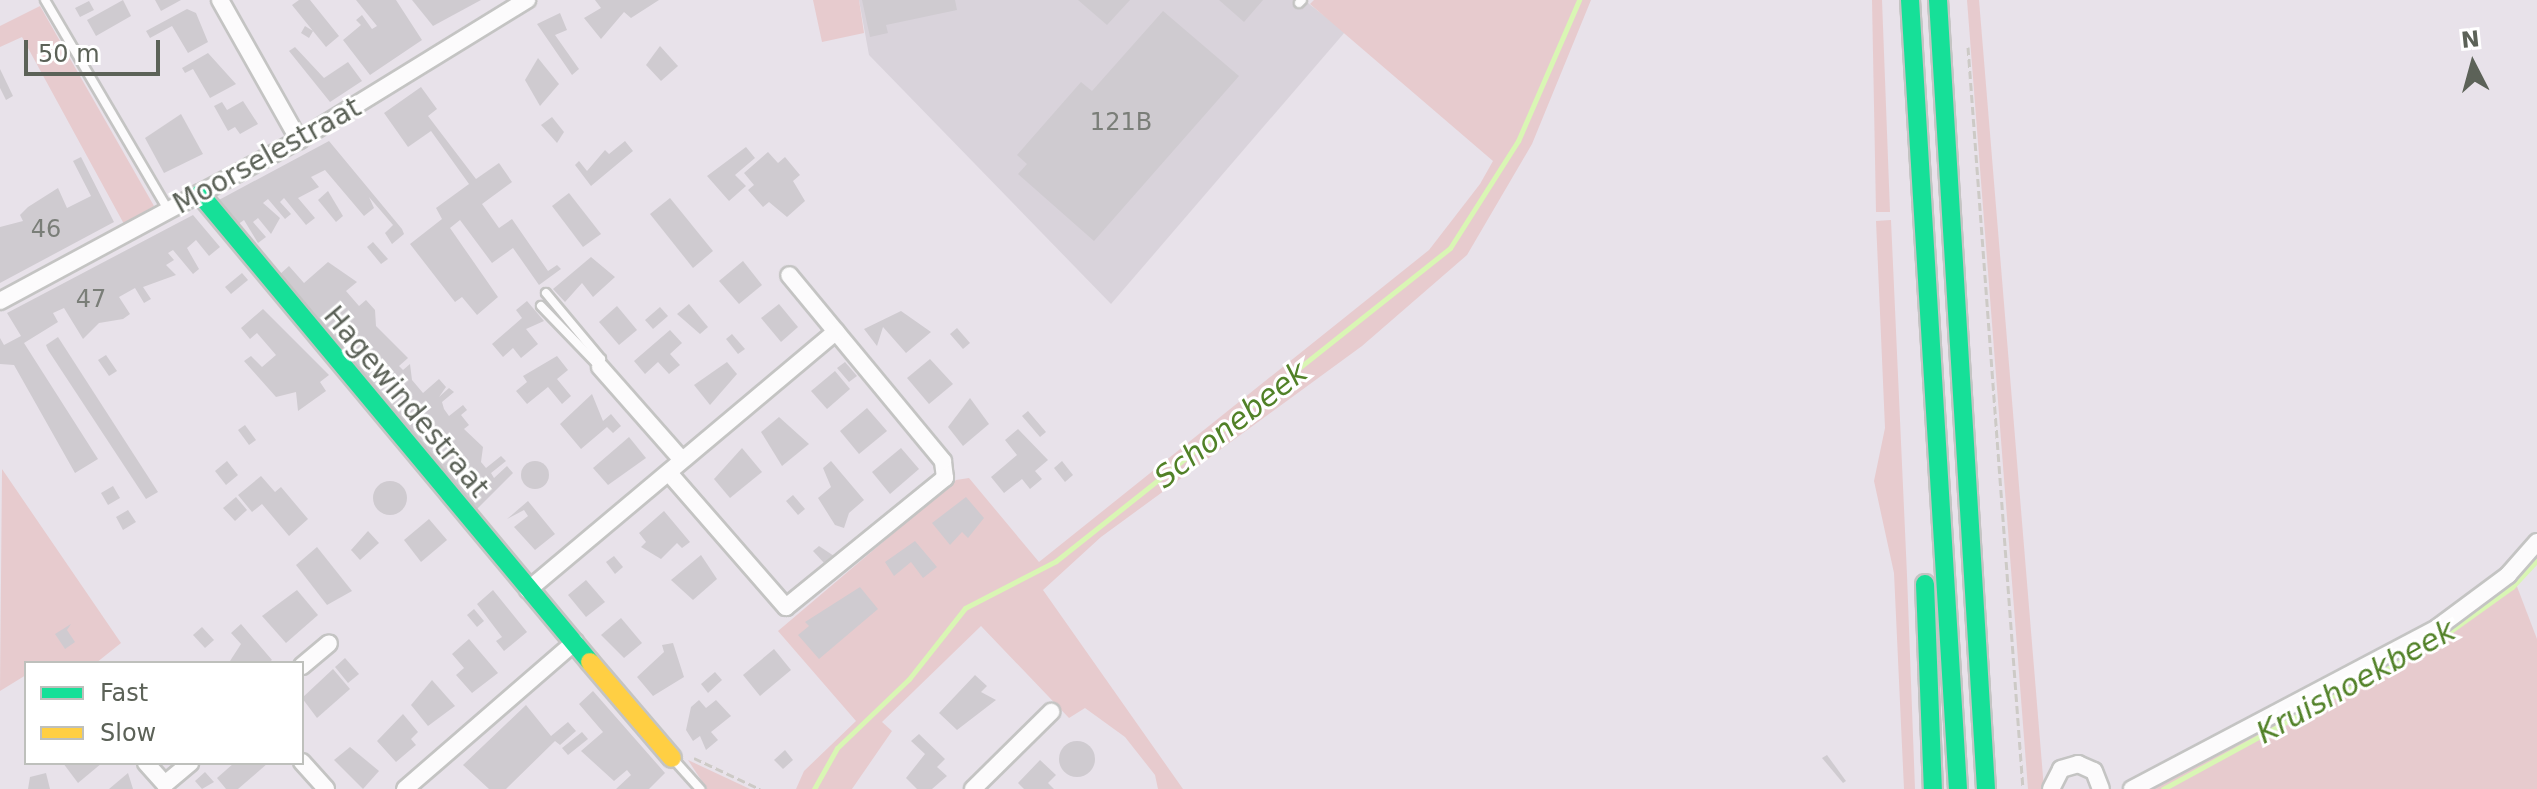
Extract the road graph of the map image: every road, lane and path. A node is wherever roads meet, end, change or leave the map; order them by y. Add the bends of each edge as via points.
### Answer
1 (45, 0) edge
2 (220, 0) edge
3 (527, 0) edge
4 (1910, 0) edge
5 (1938, 0) edge
6 (1967, 34) dead end
7 (299, 140) junction
8 (200, 194) junction
9 (168, 211) junction
10 (1927, 270) junction
11 (789, 275) dead end
12 (546, 293) dead end
13 (0, 301) edge
14 (541, 306) dead end
15 (836, 332) junction
16 (600, 367) junction
17 (682, 460) junction
18 (669, 473) junction
19 (2537, 542) edge
20 (528, 590) junction
21 (1974, 594) junction
22 (575, 642) junction
23 (329, 643) dead end
24 (304, 664) edge
25 (1051, 712) dead end
26 (672, 758) junction
27 (304, 764) edge
28 (148, 765) edge
29 (188, 765) edge
30 (326, 789) edge
31 (405, 789) edge
32 (700, 789) edge
33 (760, 789) edge
34 (973, 789) edge
35 (1933, 789) edge
36 (1958, 789) edge
37 (1986, 789) edge
38 (2006, 789) edge
39 (2023, 789) edge
40 (2051, 789) edge
41 (2101, 789) edge
42 (2132, 789) edge

1 - 9 lane
2 - 7 street
3 - 7 street, Moorselestraat
4 - 10 main road
5 - 21 main road
6 - 39 path
7 - 8 street, Moorselestraat
8 - 9 street, Moorselestraat
8 - 20 main road, Hagewindestraat
9 - 13 street, Moorselestraat
10 - 35 main road via 1914,298
10 - 36 main road
11 - 15 street
12 - 16 lane via 601,359
14 - 16 lane
15 - 17 street
15 - 18 street via 943,461 941,484 786,607
16 - 17 street
17 - 18 street
18 - 20 street
19 - 42 street via 2508,575 2437,628
20 - 22 main road, Hagewindestraat
21 - 37 main road
21 - 38 main road via 1991,657
22 - 26 main road, Hagewindestraat
22 - 31 street
23 - 24 street
25 - 34 street
26 - 32 lane
26 - 33 path via 683,753
27 - 30 street
28 - 29 street via 165,784
40 - 41 street via 2061,769 2078,764 2094,771

